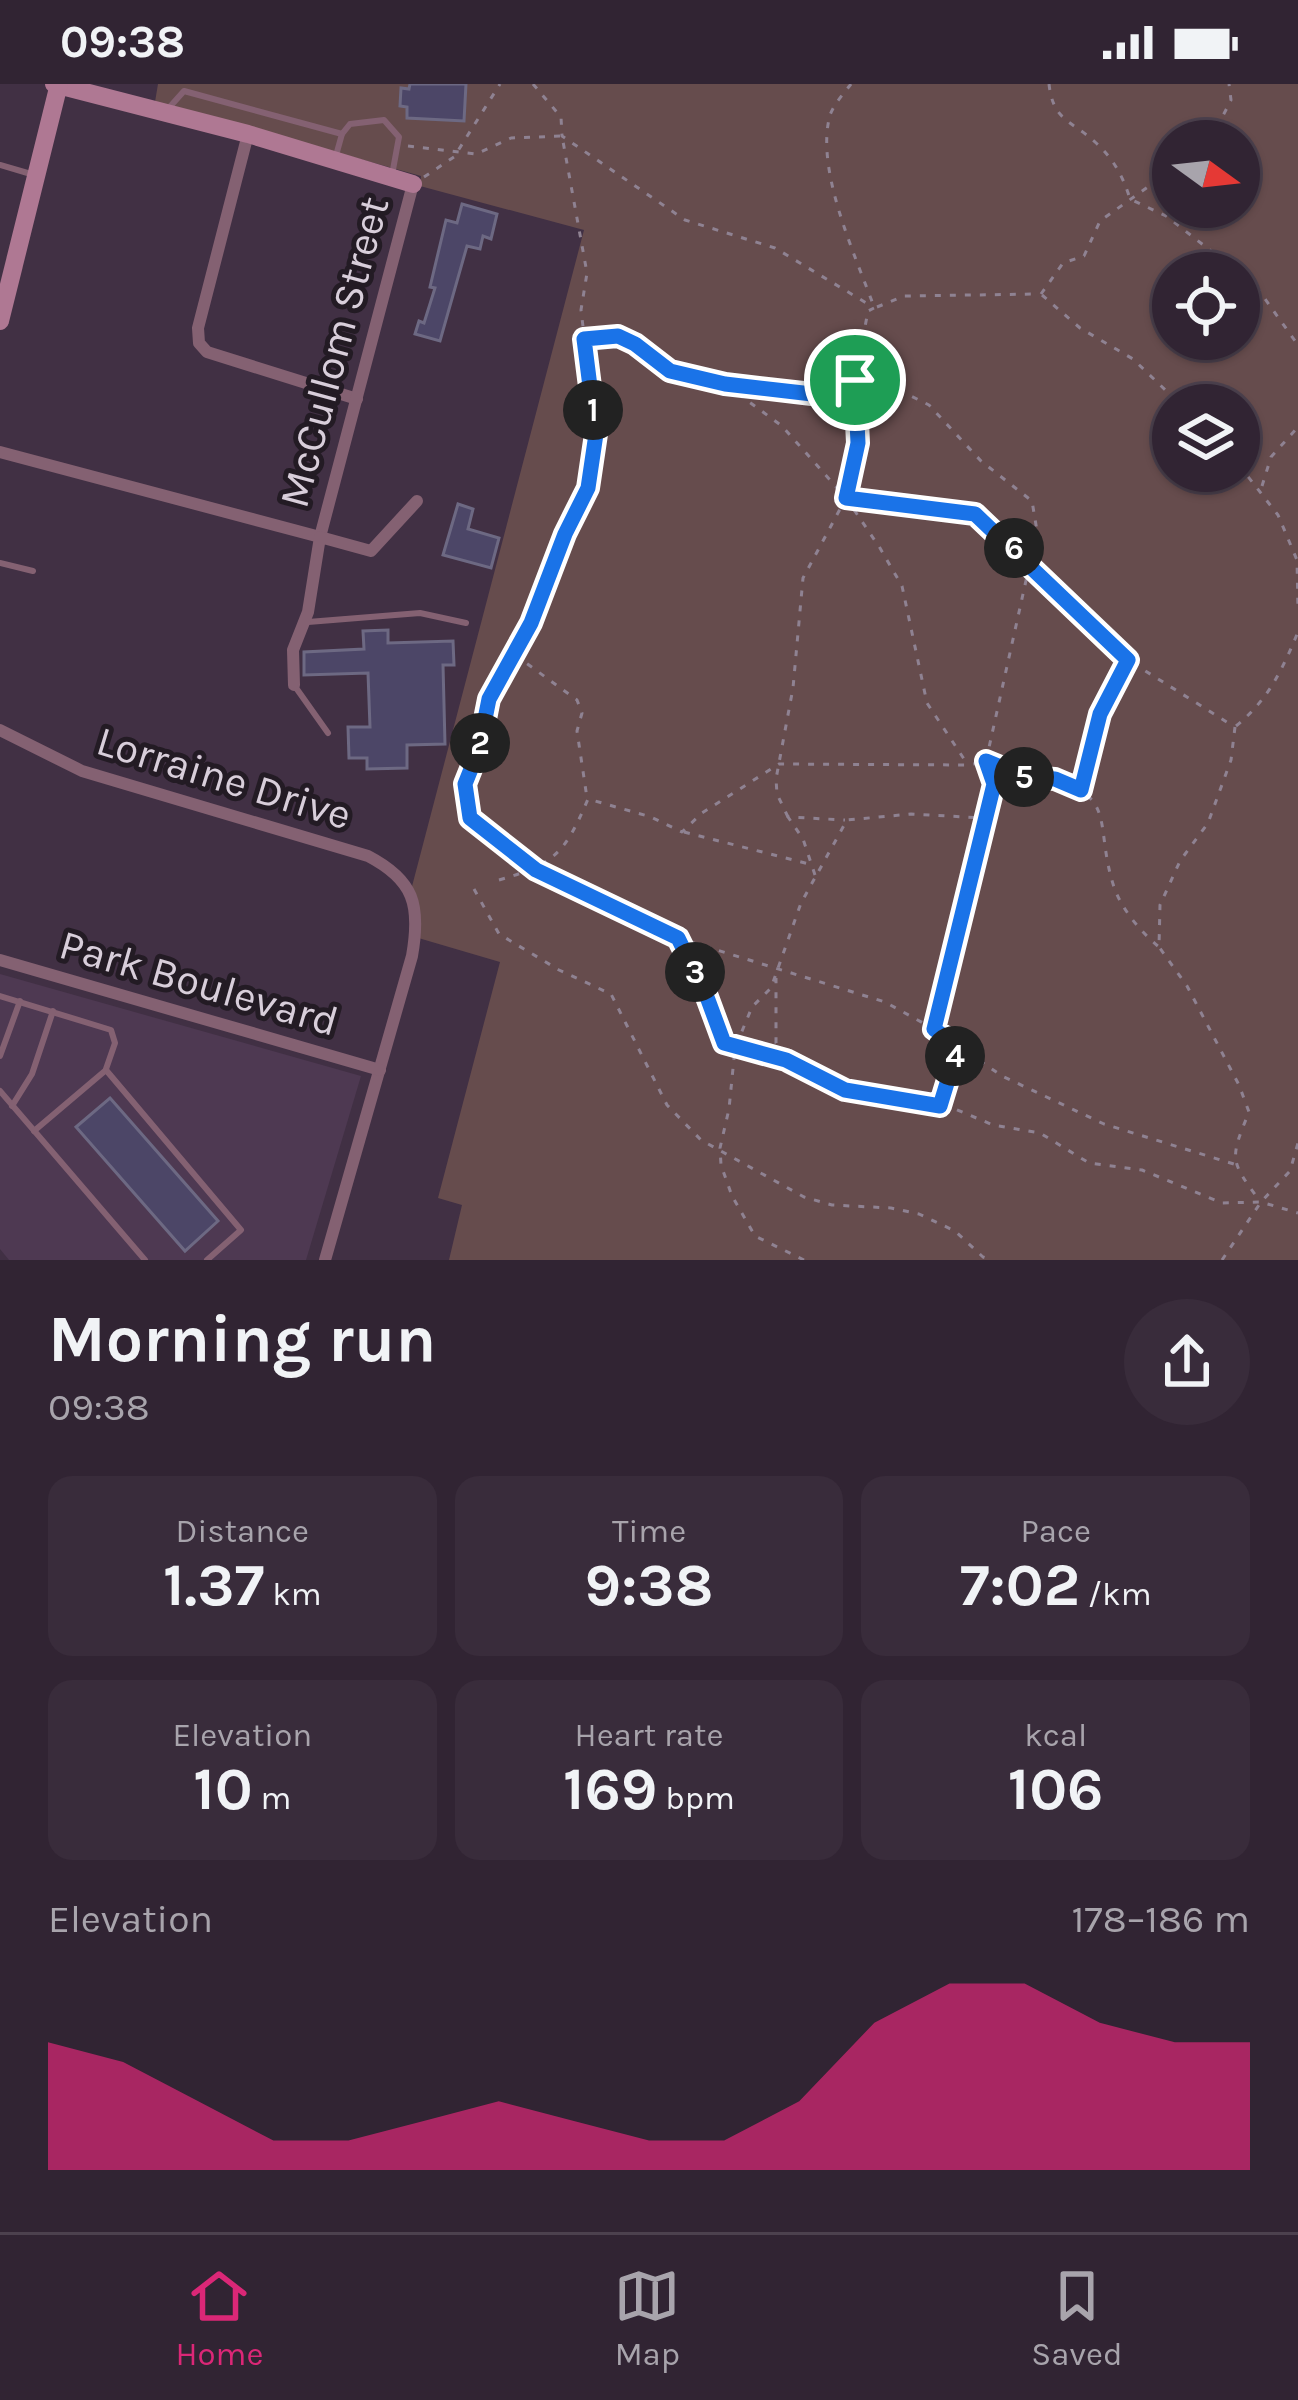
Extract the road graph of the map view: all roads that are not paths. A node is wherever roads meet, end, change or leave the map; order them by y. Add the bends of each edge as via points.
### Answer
1 (57, 84) edge
2 (162, 114) junction
3 (248, 134) junction
4 (342, 134) junction
5 (334, 163) junction
6 (0, 165) edge
7 (37, 175) junction
8 (391, 178) junction
9 (412, 184) joint
10 (7, 261) edge
11 (0, 321) edge
12 (357, 399) junction
13 (0, 452) edge
14 (417, 501) dead end
15 (320, 536) junction
16 (0, 563) edge
17 (33, 572) dead end
18 (304, 622) junction
19 (466, 623) dead end
20 (294, 685) joint
21 (0, 730) edge
22 (328, 734) dead end
23 (0, 960) edge
24 (0, 996) edge
25 (20, 1001) junction
26 (53, 1011) junction
27 (0, 1056) edge
28 (106, 1070) junction
29 (380, 1070) junction
30 (0, 1091) edge
31 (12, 1106) junction
32 (34, 1131) junction
33 (145, 1260) edge
34 (207, 1260) edge
35 (325, 1260) edge

1 - 2 street
1 - 7 street
2 - 3 street
2 - 4 lane via 184,91
3 - 5 street
3 - 12 street via 199,343
4 - 5 lane
4 - 8 lane via 350,124 384,120 400,136
5 - 8 street
6 - 7 lane
7 - 10 street
8 - 9 street
9 - 12 street, McCullom Street
10 - 11 street
12 - 15 street, McCullom Street
13 - 15 street
14 - 15 street via 371,550
15 - 18 street, McCullom Street
16 - 17 lane
18 - 19 lane via 420,613
18 - 20 street, McCullom Street via 293,650
20 - 22 lane
21 - 29 street, Lorraine Drive via 82,771 368,856 406,882 416,922 412,956
23 - 29 street, Park Boulevard
24 - 25 lane
25 - 26 lane
25 - 27 lane
26 - 28 lane via 112,1030
26 - 31 lane
28 - 32 lane
28 - 34 lane via 241,1230
29 - 35 street
30 - 31 lane
31 - 32 lane
32 - 33 lane

